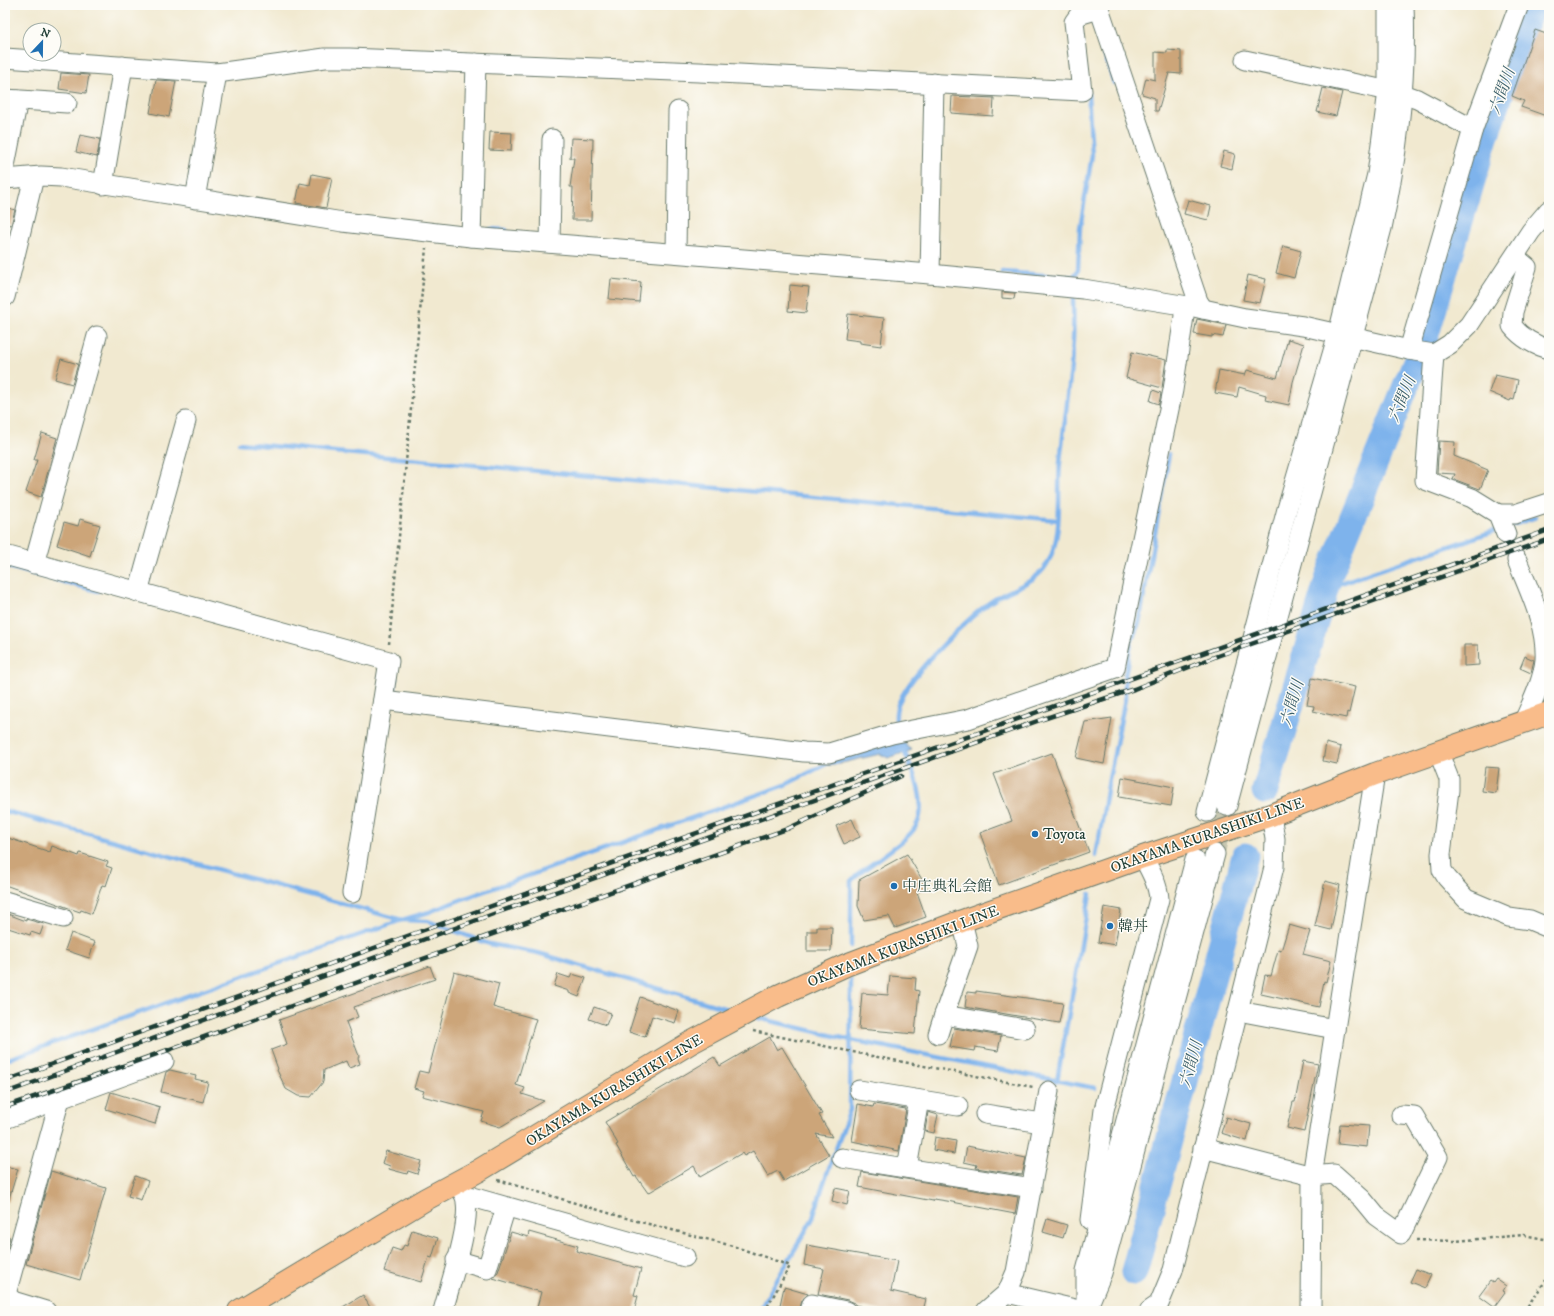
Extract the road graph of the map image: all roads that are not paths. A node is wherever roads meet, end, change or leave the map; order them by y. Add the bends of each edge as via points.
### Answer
1 (1388, 5) edge
2 (1404, 5) edge
3 (1519, 5) edge
4 (1094, 10) edge
5 (5, 58) edge
6 (1245, 60) dead end
7 (476, 63) junction
8 (123, 66) junction
9 (217, 73) junction
10 (934, 84) junction
11 (1395, 93) junction
12 (11, 99) edge
13 (67, 103) dead end
14 (678, 111) dead end
15 (1473, 129) junction
16 (552, 139) dead end
17 (5, 166) edge
18 (34, 177) junction
19 (5, 179) edge
20 (103, 185) junction
21 (195, 199) junction
22 (1549, 210) edge
23 (471, 237) junction
24 (550, 243) junction
25 (676, 254) junction
26 (1514, 257) junction
27 (930, 274) junction
28 (5, 297) edge
29 (1192, 307) junction
30 (97, 336) dead end
31 (1345, 336) junction
32 (1549, 349) edge
33 (1420, 352) junction
34 (186, 421) dead end
35 (1549, 502) edge
36 (5, 555) edge
37 (1517, 560) dead end
38 (34, 564) junction
39 (138, 592) junction
40 (390, 701) junction
41 (1549, 713) edge
42 (1524, 721) junction
43 (1438, 751) junction
44 (1375, 774) junction
45 (1227, 806) tunnel mouth
46 (1207, 812) tunnel mouth
47 (1271, 815) junction
48 (1215, 854) tunnel mouth
49 (1143, 857) junction
50 (1195, 860) tunnel mouth
51 (352, 893) dead end
52 (5, 901) edge
53 (63, 918) dead end
54 (962, 921) junction
55 (1549, 928) edge
56 (1238, 1011) junction
57 (944, 1015) junction
58 (1025, 1028) dead end
59 (1335, 1029) junction
60 (938, 1034) dead end
61 (164, 1061) dead end
62 (859, 1090) dead end
63 (1049, 1090) road end
64 (60, 1099) junction
65 (919, 1100) junction
66 (958, 1106) dead end
67 (985, 1114) dead end
68 (1401, 1115) dead end
69 (5, 1119) edge
70 (1042, 1123) junction
71 (1203, 1148) junction
72 (842, 1158) dead end
73 (907, 1168) junction
74 (1312, 1176) junction
75 (1032, 1188) junction
76 (461, 1189) junction
77 (506, 1207) junction
78 (686, 1257) dead end
79 (456, 1260) junction
80 (1086, 1271) junction
81 (1007, 1293) junction
82 (7, 1299) edge
83 (46, 1311) edge
84 (239, 1311) edge
85 (443, 1311) edge
86 (810, 1311) edge
87 (846, 1311) edge
88 (986, 1311) edge
89 (1083, 1311) edge
90 (1086, 1311) edge
91 (1149, 1311) edge
92 (1311, 1311) edge

1 - 11 street
2 - 11 street via 1405,37
3 - 15 street
4 - 10 street via 1078,15 1074,22 1082,91
4 - 29 street via 1198,301
5 - 8 street
6 - 11 street
7 - 9 street via 325,58
7 - 10 street
7 - 23 street
8 - 9 street
8 - 20 street
9 - 21 street
10 - 27 street
11 - 15 street via 1417,99
11 - 31 street via 1394,172 1374,257
12 - 13 street
12 - 17 street
14 - 25 street
15 - 33 street
16 - 24 street
18 - 19 street
18 - 20 street via 61,177
18 - 28 street
20 - 21 street
21 - 23 street
22 - 26 street
23 - 24 street
24 - 25 street
25 - 27 street
26 - 32 street via 1527,267 1513,312 1512,326 1518,334 1539,347
26 - 33 street via 1469,326 1450,344
27 - 29 street via 1073,288
29 - 31 street via 1238,317 1303,326
29 - 40 street via 1184,316 1173,390 1115,668 968,719 897,733 829,754
30 - 38 street
31 - 33 street
31 - 45 street
31 - 46 street via 1285,516
33 - 35 street via 1425,480 1472,498 1503,526 1515,514
34 - 39 street
36 - 38 street
37 - 42 street via 1537,611 1544,638 1545,660 1538,687
38 - 39 street
39 - 40 street via 387,665
40 - 51 street
41 - 42 main road, OKAYAMA KURASHIKI LINE
42 - 43 main road, OKAYAMA KURASHIKI LINE
43 - 44 main road, OKAYAMA KURASHIKI LINE
43 - 55 street via 1449,779 1441,854 1442,870 1447,878 1466,899 1509,917 1530,920
44 - 47 main road, OKAYAMA KURASHIKI LINE
44 - 59 street
47 - 49 main road, OKAYAMA KURASHIKI LINE
47 - 56 street via 1275,839 1274,867
48 - 90 street via 1102,1273
49 - 54 main road, OKAYAMA KURASHIKI LINE
49 - 80 street via 1159,891 1159,899 1104,1110 1091,1204
50 - 80 street
52 - 53 street
54 - 57 street via 968,946
54 - 76 main road, OKAYAMA KURASHIKI LINE via 846,965 728,1022
56 - 59 street
56 - 71 street
57 - 58 street
57 - 60 street
59 - 74 street
61 - 64 street
62 - 65 street
63 - 70 street
64 - 69 street
64 - 82 street via 6,1294
65 - 66 street
65 - 73 street
67 - 70 street
68 - 74 street via 1414,1116 1438,1157 1401,1234 1376,1216 1362,1199 1334,1174
70 - 75 street
71 - 74 street
71 - 91 street via 1173,1270 1159,1304
72 - 73 street
73 - 75 street
74 - 92 street
75 - 81 street via 1016,1272
76 - 77 street
76 - 79 street via 467,1203 465,1226
76 - 84 main road, OKAYAMA KURASHIKI LINE via 426,1199
77 - 78 street
77 - 79 street via 487,1269
79 - 85 street
80 - 90 street
81 - 88 street
81 - 89 street
82 - 83 street
86 - 87 street via 812,1304

